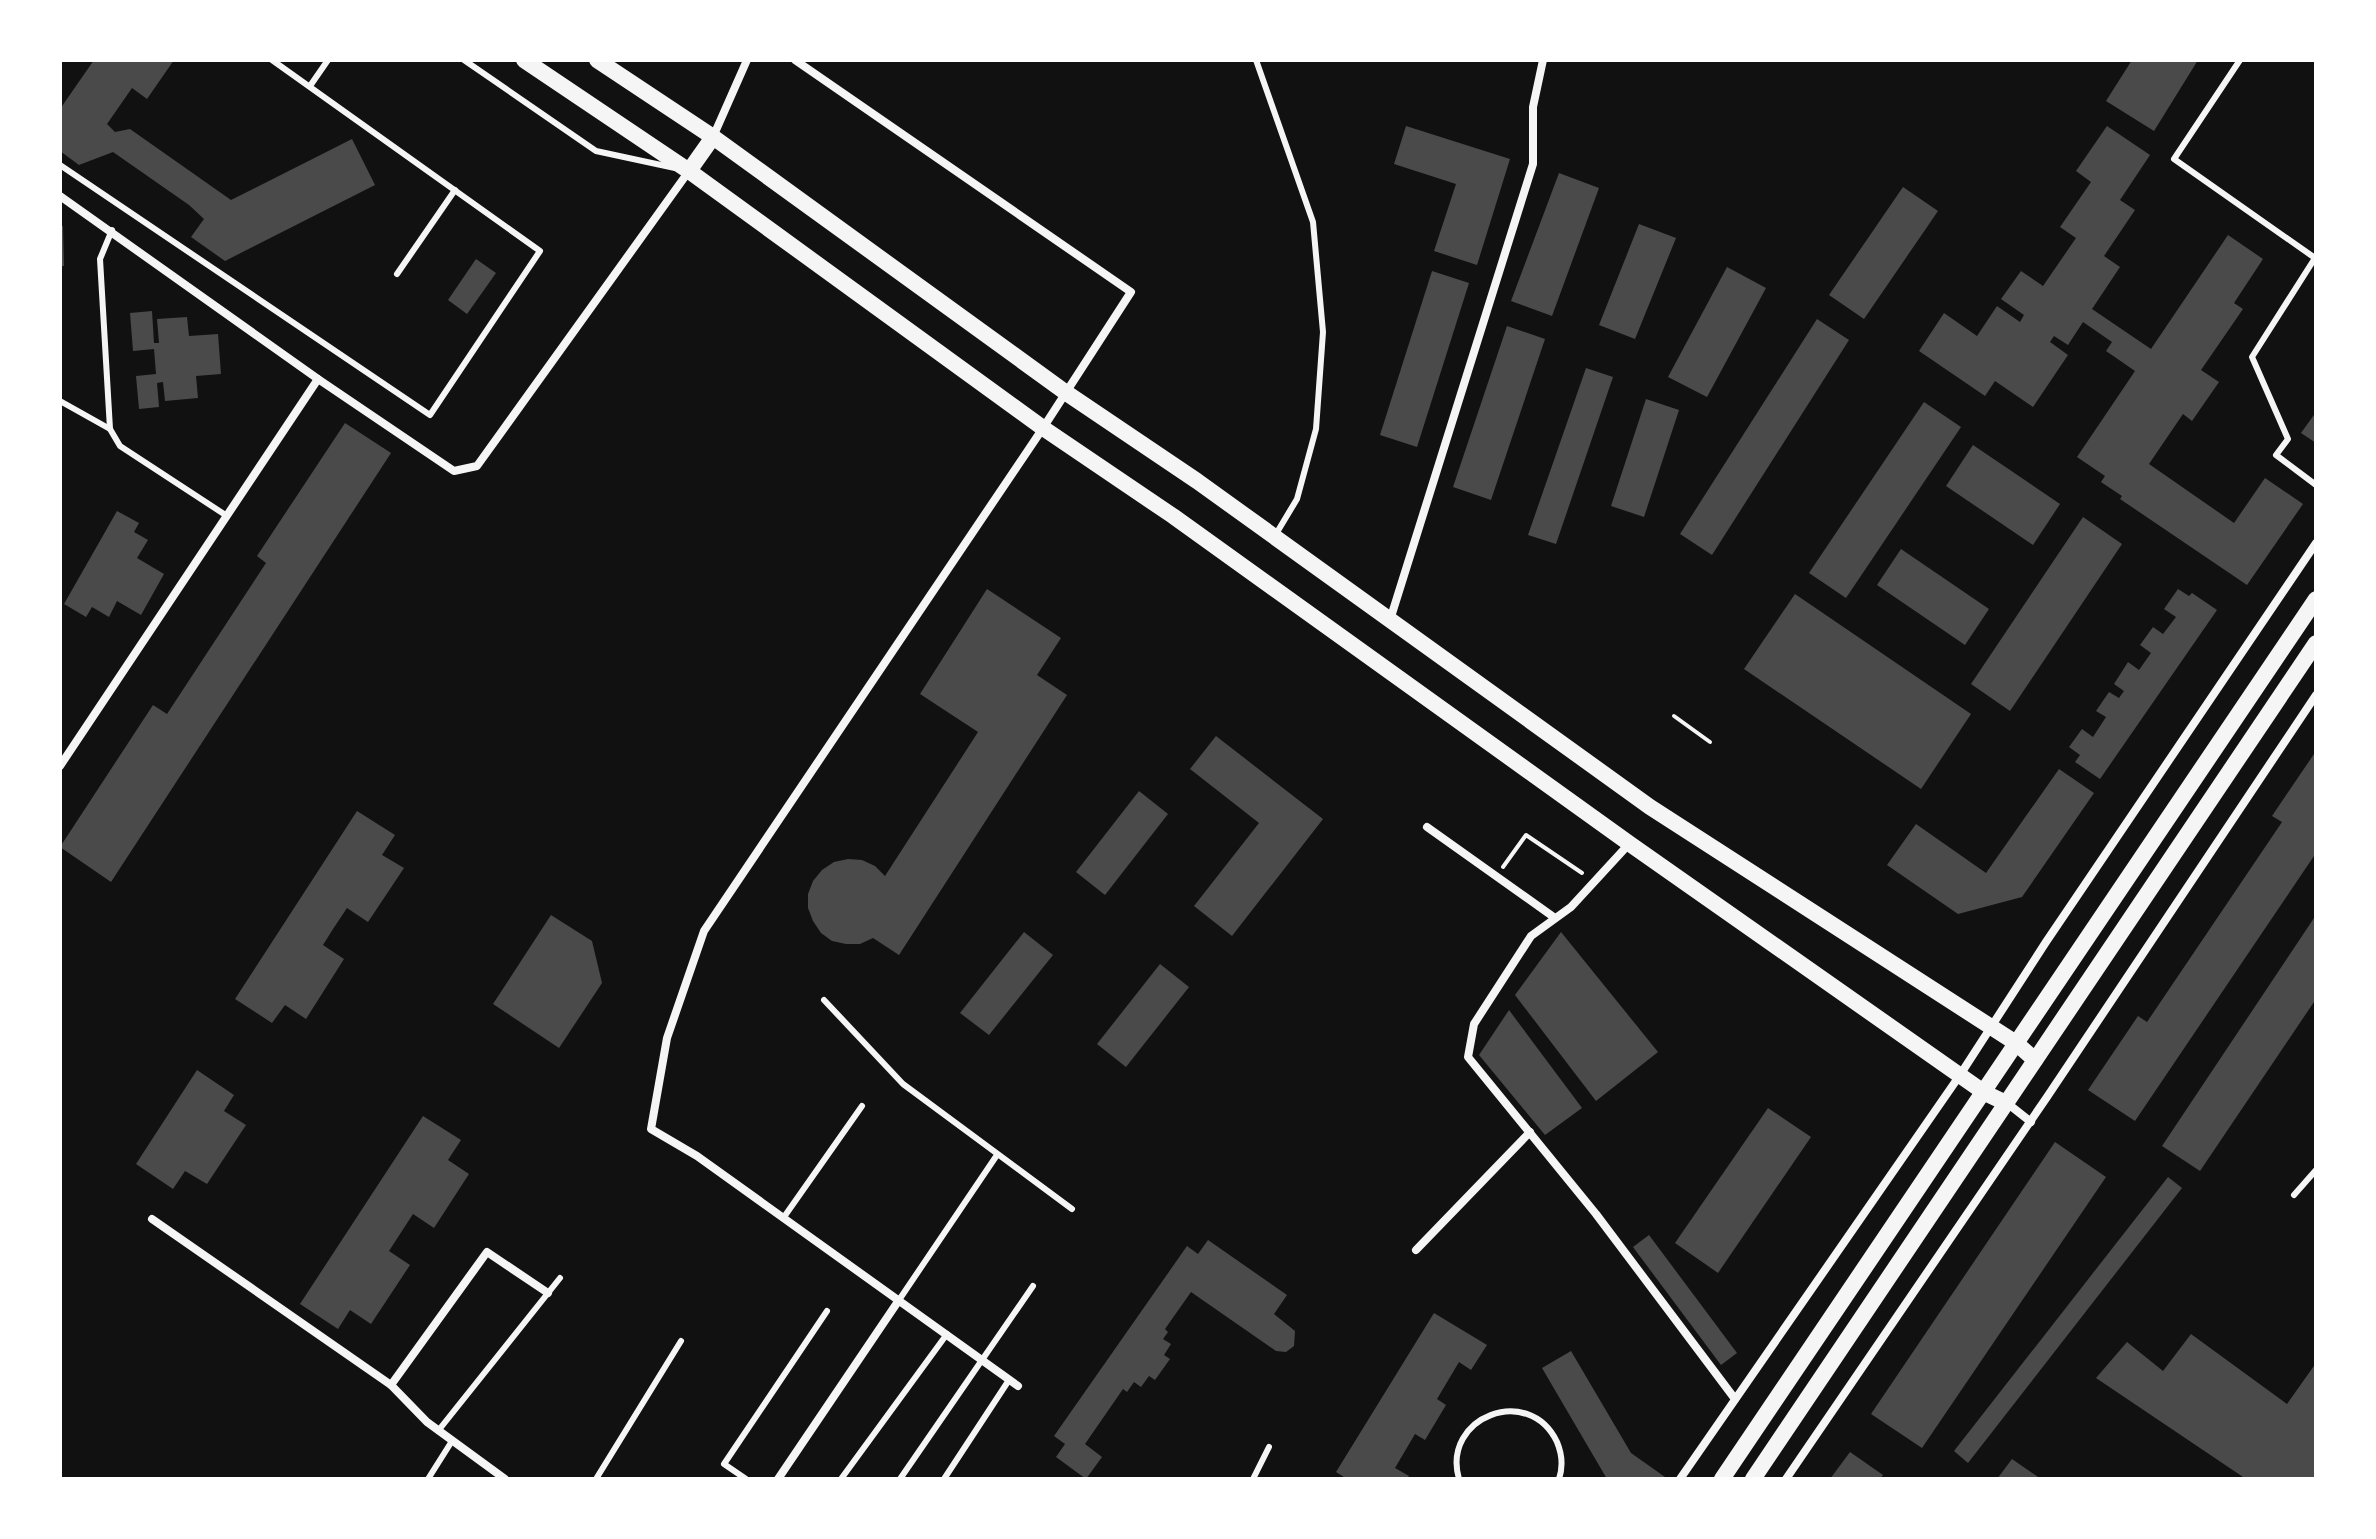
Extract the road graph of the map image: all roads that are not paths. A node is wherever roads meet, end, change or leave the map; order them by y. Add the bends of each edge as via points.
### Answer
1 (272, 60) edge
2 (328, 60) edge
3 (464, 60) edge
4 (524, 60) edge
5 (597, 60) edge
6 (747, 60) edge
7 (795, 60) edge
8 (1256, 60) edge
9 (1543, 60) edge
10 (2240, 60) edge
11 (310, 86) junction
12 (713, 137) junction
13 (60, 165) edge
14 (689, 171) junction
15 (455, 190) junction
16 (60, 196) edge
17 (112, 230) junction
18 (397, 274) dead end
19 (318, 379) junction
20 (1065, 392) junction
21 (60, 401) edge
22 (1043, 428) junction
23 (110, 429) junction
24 (2316, 485) edge
25 (227, 516) junction
26 (1274, 537) junction
27 (2316, 543) edge
28 (2316, 599) edge
29 (1390, 620) junction
30 (2316, 643) edge
31 (2316, 695) edge
32 (60, 766) edge
33 (1427, 827) dead end
34 (1630, 844) junction
35 (1555, 918) junction
36 (824, 1000) dead end
37 (1990, 1026) junction
38 (2016, 1043) junction
39 (2035, 1060) junction
40 (1960, 1075) junction
41 (1985, 1093) junction
42 (2006, 1103) junction
43 (862, 1106) dead end
44 (2031, 1122) junction
45 (1530, 1132) junction
46 (997, 1155) junction
47 (2316, 1170) edge
48 (2294, 1195) dead end
49 (1072, 1209) dead end
50 (784, 1217) junction
51 (152, 1219) dead end
52 (1416, 1250) dead end
53 (560, 1278) dead end
54 (1033, 1286) dead end
55 (548, 1293) junction
56 (899, 1300) junction
57 (827, 1311) dead end
58 (947, 1334) junction
59 (681, 1341) dead end
60 (982, 1360) junction
61 (1009, 1380) junction
62 (391, 1385) junction
63 (1018, 1386) dead end
64 (1735, 1399) junction
65 (438, 1431) junction
66 (452, 1441) junction
67 (1269, 1447) dead end
68 (428, 1479) edge
69 (505, 1479) edge
70 (596, 1479) edge
71 (746, 1479) edge
72 (778, 1479) edge
73 (841, 1479) edge
74 (900, 1479) edge
75 (944, 1479) edge
76 (1253, 1479) edge
77 (1459, 1479) edge
78 (1559, 1479) edge
79 (1680, 1479) edge
80 (1722, 1479) edge
81 (1753, 1479) edge
82 (1786, 1479) edge

1 - 11 lane
2 - 11 lane
3 - 14 lane via 596,151
4 - 14 main road
5 - 12 main road
6 - 12 street
7 - 20 street via 1131,292
8 - 26 lane via 1313,222 1323,332 1316,429 1297,499
9 - 29 street via 1533,107 1533,164
10 - 24 lane via 2174,159 2315,258 2252,357 2288,439 2276,455
11 - 15 lane
12 - 14 main road
12 - 20 main road
13 - 15 lane via 430,415 540,251
14 - 19 street via 477,466 454,471
14 - 22 main road
15 - 18 lane
16 - 17 street
17 - 19 street
17 - 23 lane via 100,259
19 - 25 street
20 - 22 street
20 - 26 main road
21 - 23 lane
22 - 34 main road
22 - 50 street via 704,931 667,1038 651,1129
23 - 25 lane via 120,446
25 - 32 street
26 - 29 main road
27 - 37 street
28 - 38 main road
29 - 37 main road via 1650,807
30 - 39 main road
31 - 44 street
33 - 35 street
34 - 35 street
34 - 40 main road
35 - 45 street via 1531,936 1474,1024 1468,1057
36 - 46 lane via 903,1084
37 - 38 main road
37 - 40 street
38 - 39 main road
38 - 41 main road
39 - 42 main road
40 - 41 main road
40 - 64 street
41 - 42 main road
41 - 80 main road
42 - 44 street
42 - 81 main road
43 - 50 lane
44 - 82 street
45 - 52 street
45 - 64 street
46 - 49 lane
46 - 56 lane
47 - 48 lane
50 - 56 street
51 - 62 street
53 - 55 lane
54 - 60 lane
55 - 62 street via 487,1252
55 - 65 lane
56 - 58 street
56 - 72 street
57 - 71 lane via 724,1464
58 - 60 street
58 - 73 lane
59 - 70 lane
60 - 61 street
60 - 74 lane
61 - 63 street
61 - 75 lane
62 - 65 street
64 - 79 street
65 - 66 street
66 - 68 lane
66 - 69 street
67 - 76 lane
77 - 78 lane via 1457,1455 1464,1435 1478,1420 1518,1411 1537,1418 1552,1432 1561,1451

